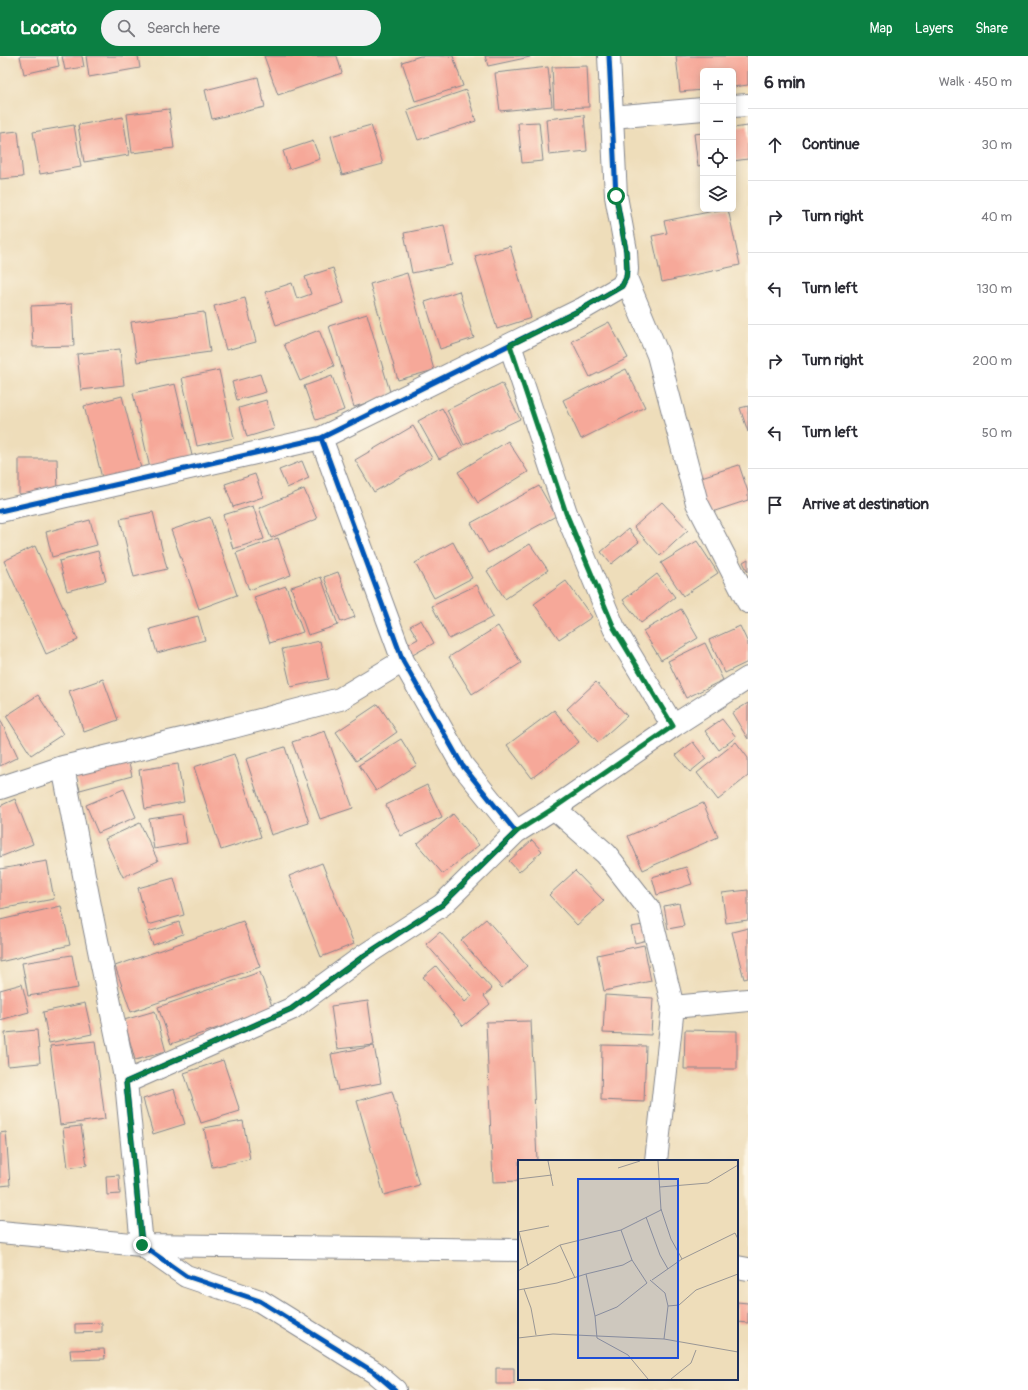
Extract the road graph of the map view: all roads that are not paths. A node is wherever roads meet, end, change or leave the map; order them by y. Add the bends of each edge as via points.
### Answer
1 (609, 56) edge
2 (748, 105) edge
3 (736, 106) edge
4 (700, 109) edge
5 (612, 117) junction
6 (626, 278) junction
7 (510, 345) junction
8 (321, 438) junction
9 (0, 511) edge
10 (748, 602) edge
11 (402, 661) junction
12 (748, 678) edge
13 (673, 726) junction
14 (63, 767) junction
15 (0, 788) edge
16 (554, 808) junction
17 (516, 832) junction
18 (748, 1000) edge
19 (673, 1007) junction
20 (126, 1082) junction
21 (656, 1160) edge
22 (0, 1232) edge
23 (142, 1245) junction
24 (518, 1250) edge
25 (738, 1267) edge
26 (748, 1269) edge
27 (395, 1390) edge

1 - 5 street
2 - 3 street
4 - 5 street
5 - 6 street via 616,196 626,251
6 - 7 street via 622,286 607,296
6 - 10 street via 658,355 697,503
7 - 8 street
7 - 13 street via 566,513 614,628
8 - 9 street
8 - 11 street
11 - 14 street via 340,699
11 - 17 street via 462,765
12 - 13 street
13 - 16 street
14 - 15 street
14 - 20 street
16 - 17 street
16 - 19 street via 606,854 650,909
17 - 20 street via 442,905 365,955 291,1009
18 - 19 street
19 - 21 street
20 - 23 street
22 - 23 street
23 - 24 street
23 - 27 street via 186,1276 260,1301 374,1372
25 - 26 street

